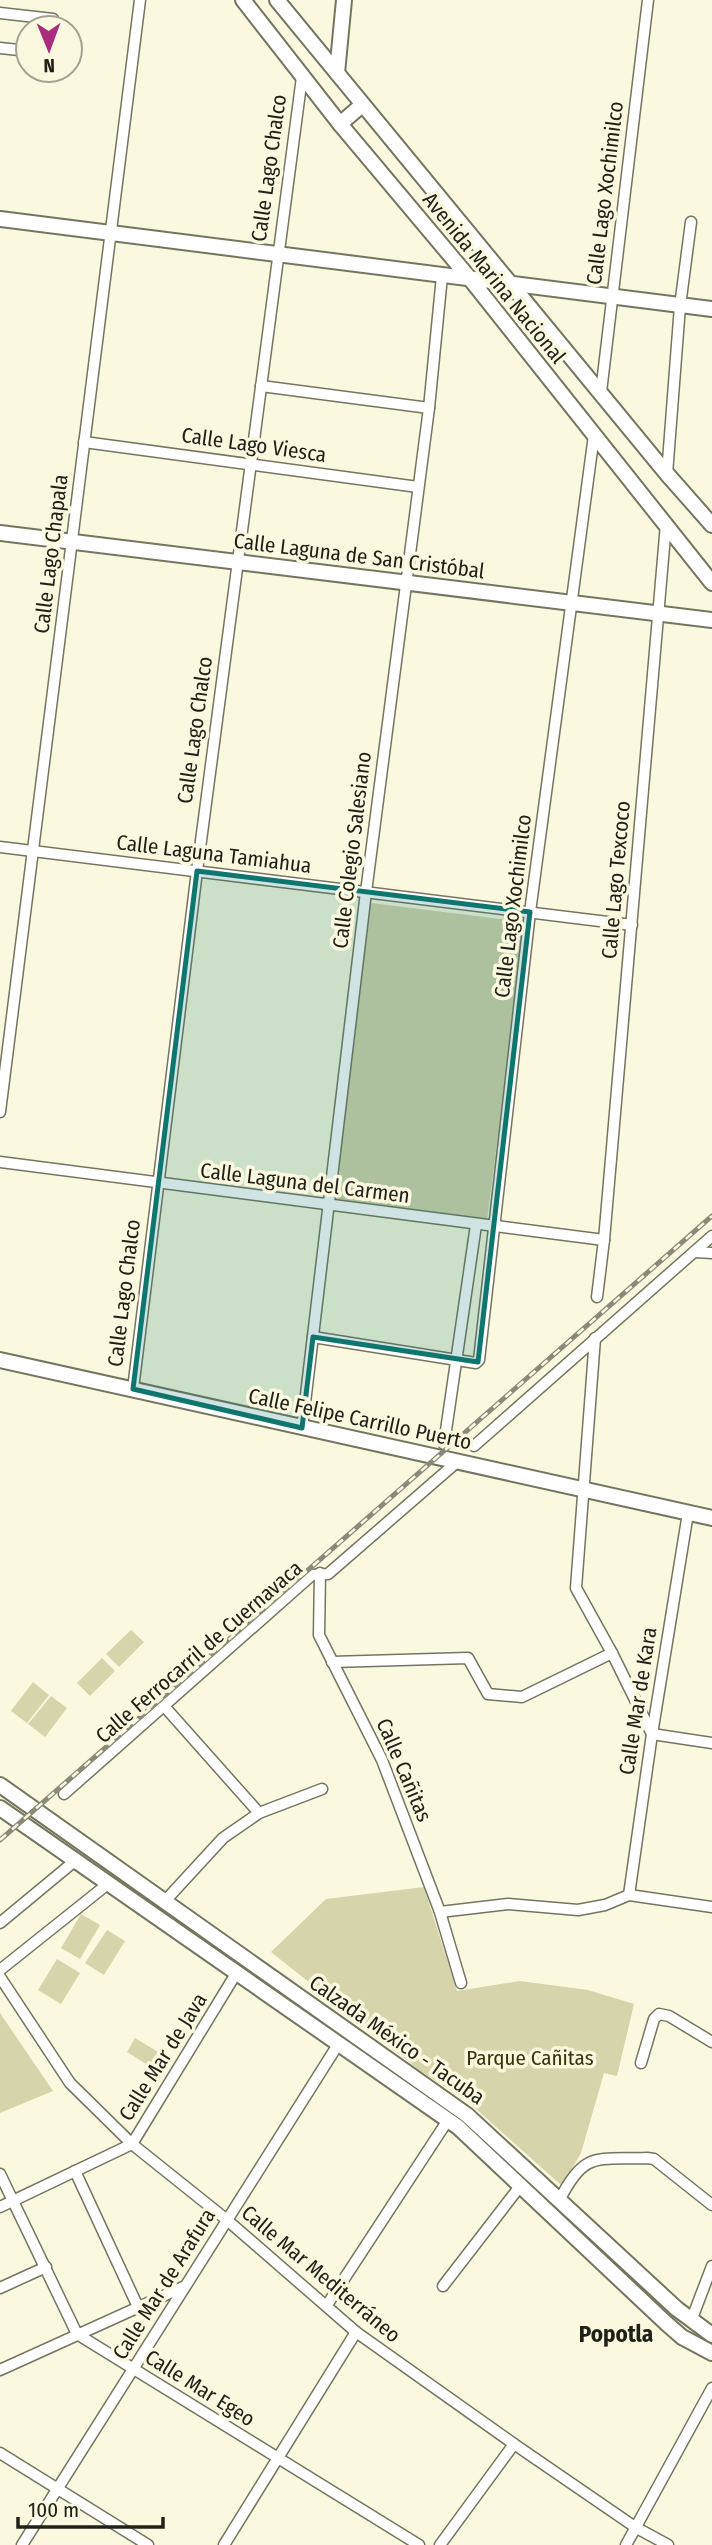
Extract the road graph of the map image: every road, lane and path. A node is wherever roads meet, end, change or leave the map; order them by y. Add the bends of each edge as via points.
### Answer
1 (140, 0) edge
2 (243, 0) edge
3 (278, 0) edge
4 (344, 0) edge
5 (648, 0) edge
6 (337, 73) junction
7 (302, 77) junction
8 (362, 105) junction
9 (340, 124) junction
10 (0, 219) edge
11 (691, 222) dead end
12 (111, 233) junction
13 (278, 255) junction
14 (442, 276) junction
15 (471, 280) junction
16 (512, 286) junction
17 (612, 298) junction
18 (680, 306) junction
19 (712, 309) edge
20 (261, 386) junction
21 (601, 392) junction
22 (429, 408) junction
23 (594, 435) junction
24 (85, 442) junction
25 (250, 465) junction
26 (667, 474) junction
27 (418, 487) junction
28 (666, 523) junction
29 (712, 525) edge
30 (0, 533) edge
31 (72, 542) junction
32 (238, 562) junction
33 (406, 582) junction
34 (712, 583) edge
35 (572, 603) junction
36 (657, 613) junction
37 (712, 620) edge
38 (0, 847) edge
39 (33, 851) junction
40 (197, 871) junction
41 (366, 892) junction
42 (530, 912) junction
43 (632, 925) junction
44 (0, 1112) edge
45 (0, 1163) edge
46 (158, 1184) junction
47 (328, 1206) junction
48 (477, 1225) junction
49 (493, 1227) junction
50 (712, 1236) edge
51 (604, 1240) junction
52 (695, 1251) junction
53 (712, 1253) edge
54 (597, 1297) dead end
55 (313, 1337) junction
56 (595, 1338) junction
57 (0, 1360) edge
58 (457, 1360) junction
59 (133, 1389) junction
60 (302, 1429) junction
61 (444, 1444) dead end
62 (474, 1446) dead end
63 (457, 1462) junction
64 (583, 1489) junction
65 (688, 1513) junction
66 (712, 1518) edge
67 (320, 1573) junction
68 (612, 1653) junction
69 (332, 1662) junction
70 (164, 1706) junction
71 (652, 1734) junction
72 (712, 1743) edge
73 (322, 1788) dead end
74 (1, 1791) edge
75 (64, 1794) dead end
76 (0, 1808) edge
77 (258, 1813) junction
78 (62, 1829) junction
79 (52, 1844) junction
80 (76, 1860) junction
81 (109, 1883) junction
82 (629, 1895) junction
83 (165, 1901) junction
84 (712, 1907) edge
85 (440, 1913) junction
86 (0, 1923) edge
87 (0, 1970) edge
88 (237, 1972) junction
89 (0, 1977) edge
90 (461, 1983) dead end
91 (712, 2042) edge
92 (339, 2043) junction
93 (641, 2063) dead end
94 (448, 2120) junction
95 (132, 2144) junction
96 (75, 2171) junction
97 (0, 2174) edge
98 (521, 2185) junction
99 (560, 2199) junction
100 (13, 2201) junction
101 (712, 2204) edge
102 (0, 2207) edge
103 (227, 2220) junction
104 (712, 2266) edge
105 (46, 2267) junction
106 (443, 2286) dead end
107 (183, 2287) junction
108 (0, 2288) edge
109 (327, 2305) junction
110 (138, 2307) junction
111 (691, 2321) junction
112 (356, 2332) junction
113 (77, 2334) junction
114 (712, 2335) edge
115 (712, 2353) edge
116 (133, 2369) junction
117 (0, 2370) edge
118 (712, 2388) edge
119 (514, 2444) junction
120 (0, 2453) edge
121 (277, 2459) junction
122 (58, 2488) junction
123 (635, 2527) junction
124 (22, 2545) edge
125 (148, 2545) edge
126 (224, 2545) edge
127 (419, 2545) edge
128 (440, 2545) edge
129 (625, 2545) edge
130 (668, 2545) edge

1 - 12 street, Calle Lago Chapala
2 - 7 main road, Avenida Marina Nacional
3 - 6 main road, Avenida Marina Nacional
4 - 6 main road
5 - 17 street, Calle Lago Xochimilco
6 - 8 main road, Avenida Marina Nacional
7 - 9 main road, Avenida Marina Nacional
7 - 13 street, Calle Lago Chalco
8 - 9 main road
8 - 16 main road, Avenida Marina Nacional
9 - 15 main road, Avenida Marina Nacional
10 - 12 main road
11 - 18 street
12 - 13 main road
12 - 24 street, Calle Lago Chapala
13 - 14 main road
13 - 20 street, Calle Lago Chalco
14 - 15 main road
14 - 22 street, Calle Colegio Salesiano
15 - 16 main road
15 - 23 main road, Avenida Marina Nacional
16 - 17 main road
16 - 21 main road, Avenida Marina Nacional
17 - 18 main road
17 - 21 street, Calle Lago Xochimilco
18 - 19 main road
18 - 26 street
20 - 22 street
20 - 25 street, Calle Lago Chalco
21 - 26 main road, Avenida Marina Nacional
22 - 27 street, Calle Colegio Salesiano
23 - 28 main road, Avenida Marina Nacional
23 - 35 street, Calle Lago Xochimilco
24 - 25 street, Calle Lago Viesca
24 - 31 street, Calle Lago Chapala
25 - 27 street, Calle Lago Viesca
25 - 32 street, Calle Lago Chalco
26 - 29 main road, Avenida Marina Nacional
27 - 33 street, Calle Colegio Salesiano
28 - 34 main road, Avenida Marina Nacional
28 - 36 street, Calle Lago Texcoco
30 - 31 main road, Calle Laguna de San Cristóbal
31 - 32 main road, Calle Laguna de San Cristóbal
31 - 39 street, Calle Lago Chapala
32 - 33 main road, Calle Laguna de San Cristóbal
32 - 40 street, Calle Lago Chalco
33 - 35 main road, Calle Laguna de San Cristóbal
33 - 41 street, Calle Colegio Salesiano
35 - 36 main road, Calle Laguna de San Cristóbal
35 - 42 street, Calle Lago Xochimilco
36 - 37 main road, Calle Laguna de San Cristóbal
36 - 43 street, Calle Lago Texcoco
38 - 39 street, Calle Laguna Tamiahua
39 - 40 street, Calle Laguna Tamiahua
39 - 44 street, Calle Lago Chapala
40 - 41 street, Calle Laguna Tamiahua
40 - 46 street, Calle Lago Chalco
41 - 42 street, Calle Laguna Tamiahua
41 - 47 street, Calle Colegio Salesiano
42 - 43 street, Calle Laguna Tamiahua
42 - 49 street, Calle Lago Xochimilco
43 - 51 street, Calle Lago Texcoco
45 - 46 street, Calle Laguna del Carmen
46 - 47 street, Calle Laguna del Carmen
46 - 59 street, Calle Lago Chalco
47 - 48 street, Calle Laguna del Carmen
47 - 55 street, Calle Colegio Salesiano
48 - 49 street, Calle Laguna del Carmen
48 - 58 street
49 - 51 street, Calle Laguna del Carmen
49 - 58 street, Calle Lago Xochimilco via 479,1360
50 - 52 street
51 - 54 street, Calle Lago Texcoco
52 - 53 street
52 - 56 street
55 - 58 street
55 - 60 street, Calle Colegio Salesiano
56 - 62 street
56 - 64 street
57 - 59 main road, Calle Felipe Carrillo Puerto
58 - 61 street
59 - 60 main road, Calle Felipe Carrillo Puerto
60 - 63 main road, Calle Felipe Carrillo Puerto
63 - 64 main road, Calle Felipe Carrillo Puerto
63 - 67 street, Calle Ferrocarril de Cuernavaca via 328,1574
64 - 65 main road, Calle Felipe Carrillo Puerto
64 - 68 street via 576,1587
65 - 66 main road, Calle Felipe Carrillo Puerto
65 - 71 street, Calle Mar de Kara
67 - 69 street, Calle Cañitas via 319,1635
67 - 70 street, Calle Ferrocarril de Cuernavaca via 312,1575
68 - 69 street via 522,1698 488,1694 468,1658
68 - 71 street
69 - 85 street, Calle Cañitas via 382,1760
70 - 75 street, Calle Ferrocarril de Cuernavaca
70 - 77 street
71 - 72 street
71 - 82 street, Calle Mar de Kara
73 - 77 street
74 - 78 main road, Calzada México - Tacuba
76 - 79 main road, Calzada México - Tacuba
77 - 83 street via 223,1838
78 - 79 main road via 50,1834
78 - 83 main road, Calzada México - Tacuba
79 - 80 main road, Calzada México - Tacuba
80 - 81 main road, Calzada México - Tacuba
80 - 86 street
81 - 87 street
81 - 88 main road, Calzada México - Tacuba
82 - 84 street
82 - 85 street via 578,1910 508,1904
83 - 99 main road, Calzada México - Tacuba via 467,2115
85 - 90 street, Calle Cañitas
88 - 92 main road, Calzada México - Tacuba
88 - 95 street, Calle Mar de Java
89 - 95 street, Calle Mar Mediterráneo via 70,2083
91 - 93 street via 659,2014
92 - 94 main road, Calzada México - Tacuba
92 - 103 street, Calle Mar de Arafura
94 - 98 main road, Calzada México - Tacuba
94 - 109 street
95 - 96 street, Calle Mar de Java
95 - 103 street, Calle Mar Mediterráneo
96 - 100 street, Calle Mar de Java
96 - 110 street
97 - 100 street
98 - 106 street
98 - 115 main road, Calzada México - Tacuba via 666,2323
99 - 101 street via 573,2176 591,2161 647,2158
99 - 111 main road, Calzada México - Tacuba
100 - 102 street, Calle Mar de Java
100 - 105 street
103 - 107 street, Calle Mar de Arafura
103 - 109 street, Calle Mar Mediterráneo
104 - 111 street
105 - 108 street
105 - 113 street
107 - 110 street
107 - 116 street, Calle Mar de Arafura
109 - 112 street, Calle Mar Mediterráneo
110 - 113 street
111 - 114 main road, Calzada México - Tacuba
112 - 119 street, Calle Mar Mediterráneo
112 - 121 street
113 - 116 street, Calle Mar Egeo
113 - 117 street
116 - 121 street, Calle Mar Egeo
116 - 122 street, Calle Mar de Arafura
118 - 123 street
119 - 123 street, Calle Mar Mediterráneo
119 - 128 street
120 - 122 street
121 - 126 street
121 - 127 street, Calle Mar Egeo
122 - 124 street, Calle Mar de Arafura
122 - 125 street
123 - 129 street
123 - 130 street, Calle Mar Mediterráneo

